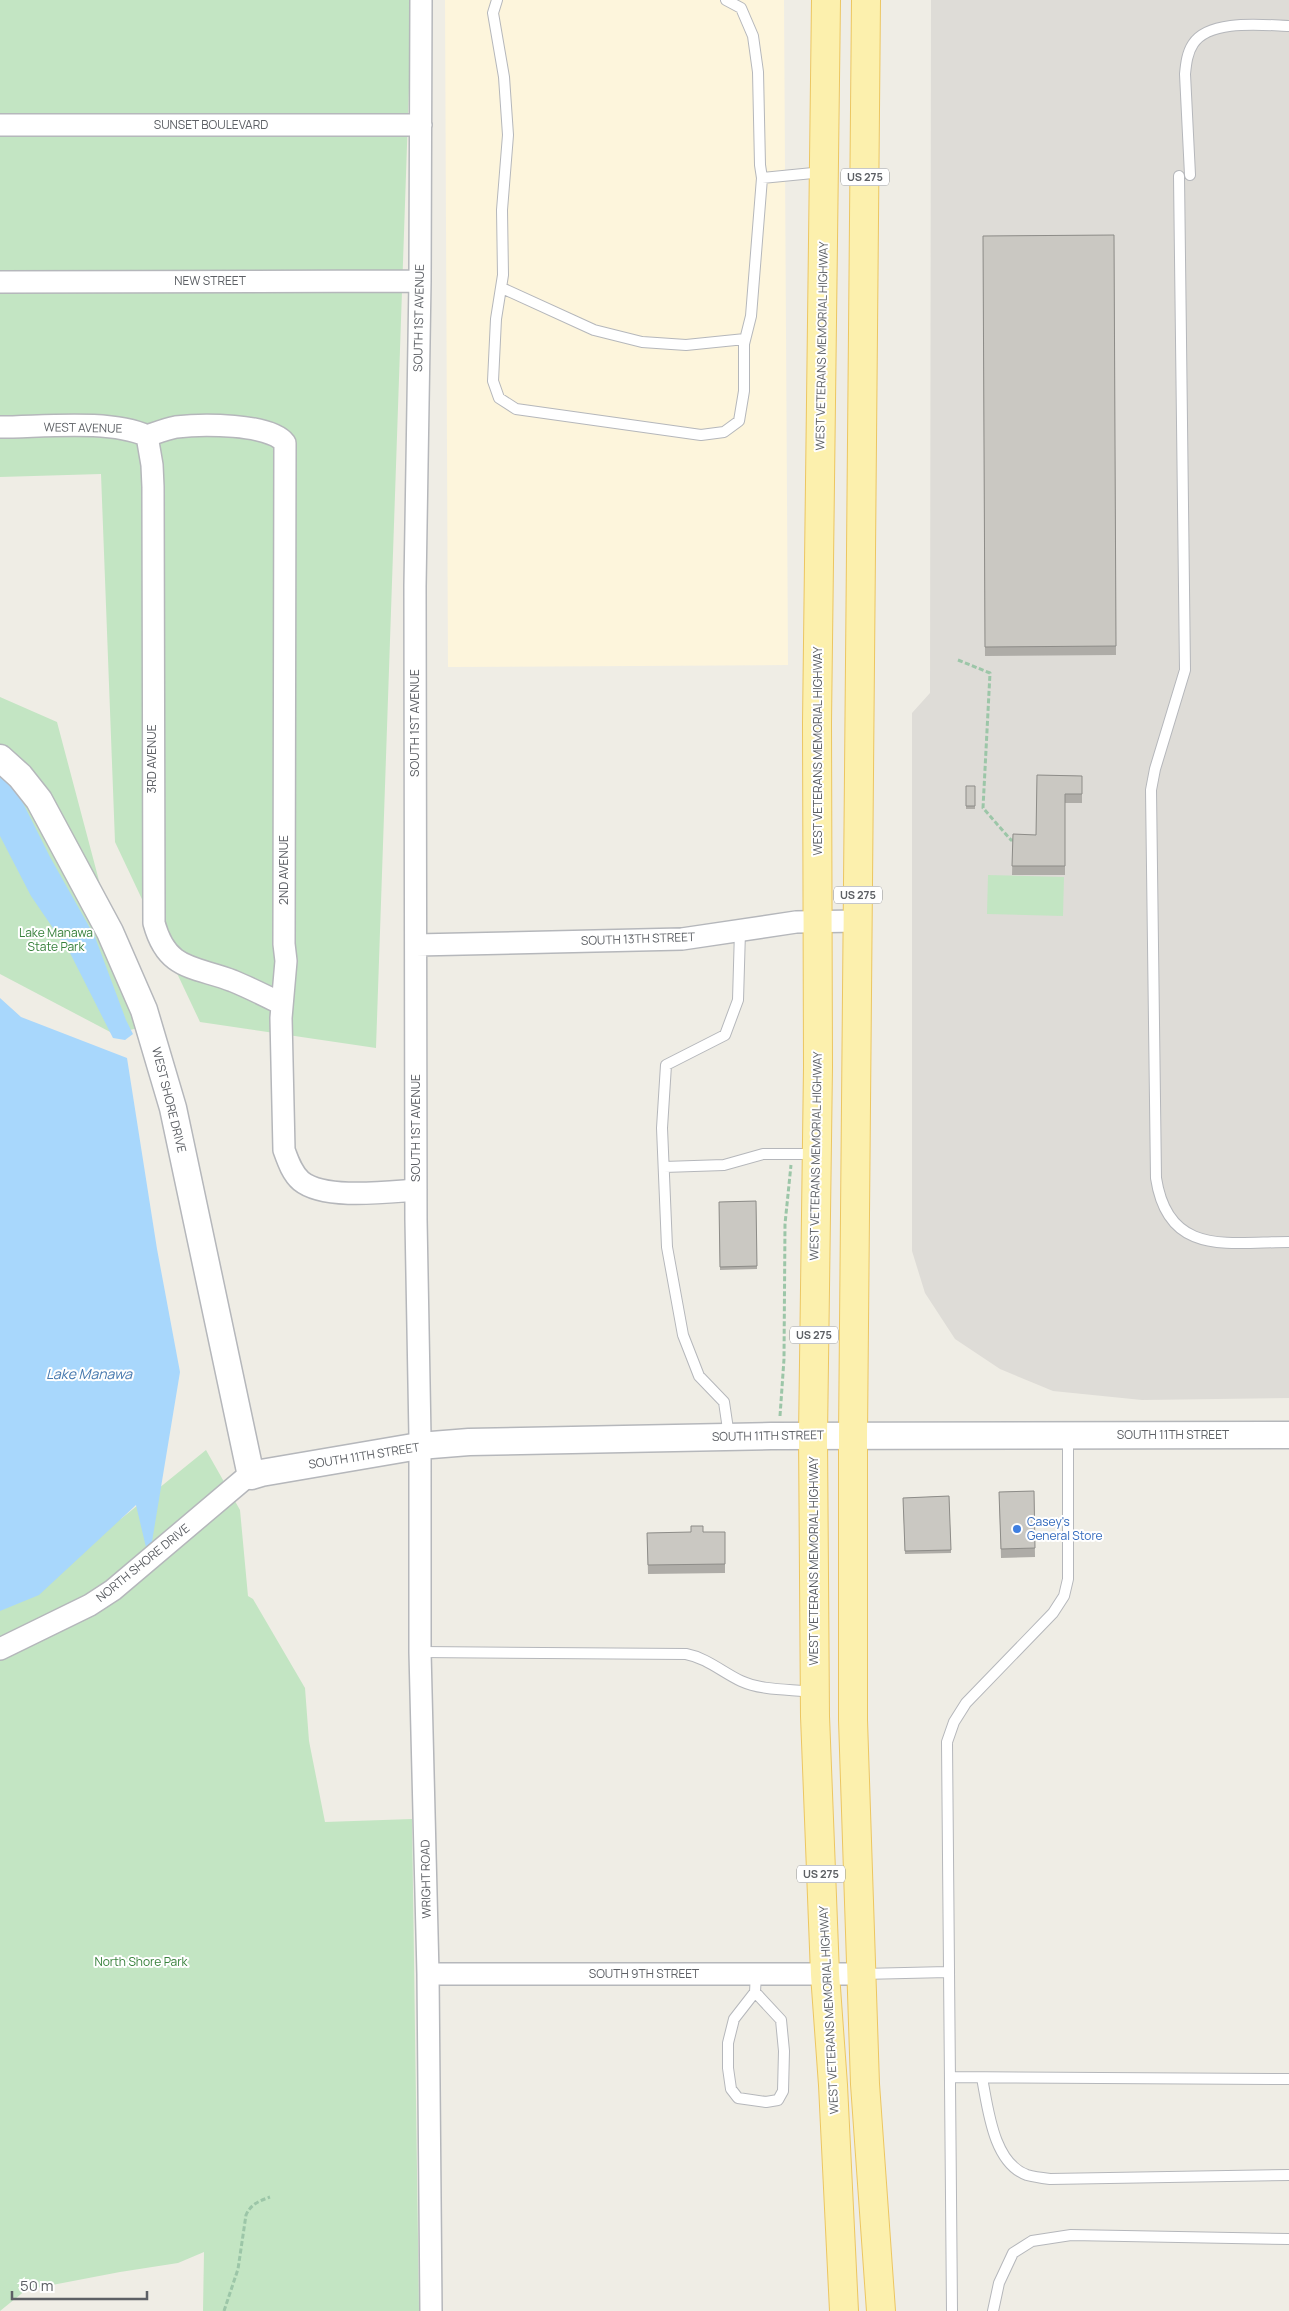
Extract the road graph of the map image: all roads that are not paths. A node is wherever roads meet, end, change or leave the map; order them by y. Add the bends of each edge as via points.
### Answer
1 (420, 0) edge
2 (497, 0) edge
3 (726, 0) edge
4 (826, 0) edge
5 (866, 0) edge
6 (1289, 26) edge
7 (0, 125) edge
8 (421, 125) junction
9 (824, 172) junction
10 (762, 178) junction
11 (420, 281) junction
12 (0, 282) edge
13 (502, 288) junction
14 (745, 339) junction
15 (0, 427) edge
16 (147, 436) junction
17 (0, 758) edge
18 (818, 920) junction
19 (858, 921) junction
20 (740, 930) junction
21 (416, 945) junction
22 (282, 1004) junction
23 (816, 1154) junction
24 (664, 1167) junction
25 (416, 1190) junction
26 (1289, 1242) edge
27 (1289, 1435) edge
28 (813, 1436) junction
29 (853, 1436) junction
30 (1068, 1436) junction
31 (729, 1437) junction
32 (420, 1446) junction
33 (250, 1476) junction
34 (0, 1649) edge
35 (420, 1652) junction
36 (815, 1692) junction
37 (948, 1972) junction
38 (428, 1974) junction
39 (825, 1974) junction
40 (861, 1974) junction
41 (755, 1983) junction
42 (950, 2078) junction
43 (982, 2078) junction
44 (1289, 2079) edge
45 (1289, 2175) edge
46 (1289, 2239) edge
47 (431, 2311) edge
48 (844, 2311) edge
49 (880, 2311) edge
50 (952, 2311) edge
51 (993, 2311) edge

1 - 8 street, SOUTH 1ST AVENUE
2 - 13 lane via 493,13 508,135 502,210
3 - 10 lane via 741,8 753,36 758,72
4 - 9 main road, WEST VETERANS MEMORIAL HIGHWAY / US 275
5 - 19 main road, US 275
6 - 26 lane via 1222,27 1206,32 1193,44 1187,58 1185,670 1151,790 1156,1178 1159,1198 1168,1215 1196,1239 1215,1243
7 - 8 street, SUNSET BOULEVARD
8 - 11 street, SOUTH 1ST AVENUE
9 - 10 lane
9 - 18 main road, WEST VETERANS MEMORIAL HIGHWAY / US 275 via 817,723
10 - 14 lane via 751,316
11 - 12 street, NEW STREET
11 - 21 street, SOUTH 1ST AVENUE via 415,586
13 - 14 lane via 594,330 642,342 686,345
13 - 14 lane via 496,319 493,381 499,398 516,409 701,435 724,432 739,421 744,390
15 - 16 street, WEST AVENUE via 113,426
16 - 22 street, 3RD AVENUE via 153,487 154,923 170,955 185,967 232,981
16 - 22 street, 2ND AVENUE via 179,427 246,427 281,437 286,449 286,961
17 - 33 street, WEST SHORE DRIVE via 39,800 110,932 144,1010 173,1108
18 - 19 street, SOUTH 13TH STREET
18 - 20 street, SOUTH 13TH STREET
18 - 23 main road, WEST VETERANS MEMORIAL HIGHWAY / US 275
19 - 29 main road, US 275
20 - 21 street, SOUTH 13TH STREET via 682,939
20 - 24 lane via 738,1000 725,1035 666,1065 662,1128
21 - 25 street, SOUTH 1ST AVENUE
22 - 25 street, 2ND AVENUE via 284,1150 290,1166 301,1181 316,1189
23 - 24 lane via 763,1154 724,1165
23 - 28 main road, WEST VETERANS MEMORIAL HIGHWAY / US 275
24 - 31 lane via 667,1247 683,1335 699,1376 724,1402
25 - 32 street, SOUTH 1ST AVENUE
27 - 30 street, SOUTH 11TH STREET
28 - 29 street, SOUTH 11TH STREET
28 - 31 street, SOUTH 11TH STREET
28 - 36 main road, WEST VETERANS MEMORIAL HIGHWAY / US 275
29 - 30 street, SOUTH 11TH STREET
29 - 40 main road, US 275 via 853,1720
30 - 37 lane via 1068,1579 1064,1596 1053,1613 966,1703 947,1742
31 - 32 street, SOUTH 11TH STREET via 548,1439
32 - 33 street, SOUTH 11TH STREET
32 - 35 street, WRIGHT ROAD
33 - 34 street, NORTH SHORE DRIVE via 113,1590 90,1605
35 - 36 lane via 686,1654 697,1656 742,1682
35 - 38 street, WRIGHT ROAD
36 - 39 main road, WEST VETERANS MEMORIAL HIGHWAY / US 275
37 - 40 lane
37 - 42 lane
38 - 41 street, SOUTH 9TH STREET
38 - 47 street, WRIGHT ROAD
39 - 40 street, SOUTH 9TH STREET
39 - 41 street, SOUTH 9TH STREET
39 - 48 main road, WEST VETERANS MEMORIAL HIGHWAY / US 275
40 - 49 main road, US 275
41 - 41 lane via 734,2019 728,2043 728,2068 731,2090 738,2098 766,2102 778,2100 783,2091 784,2051 781,2020
42 - 43 lane
42 - 50 lane
43 - 44 lane
43 - 45 lane via 990,2122 1005,2159 1026,2175 1050,2179
46 - 51 lane via 1071,2235 1032,2241 1013,2253 998,2283

